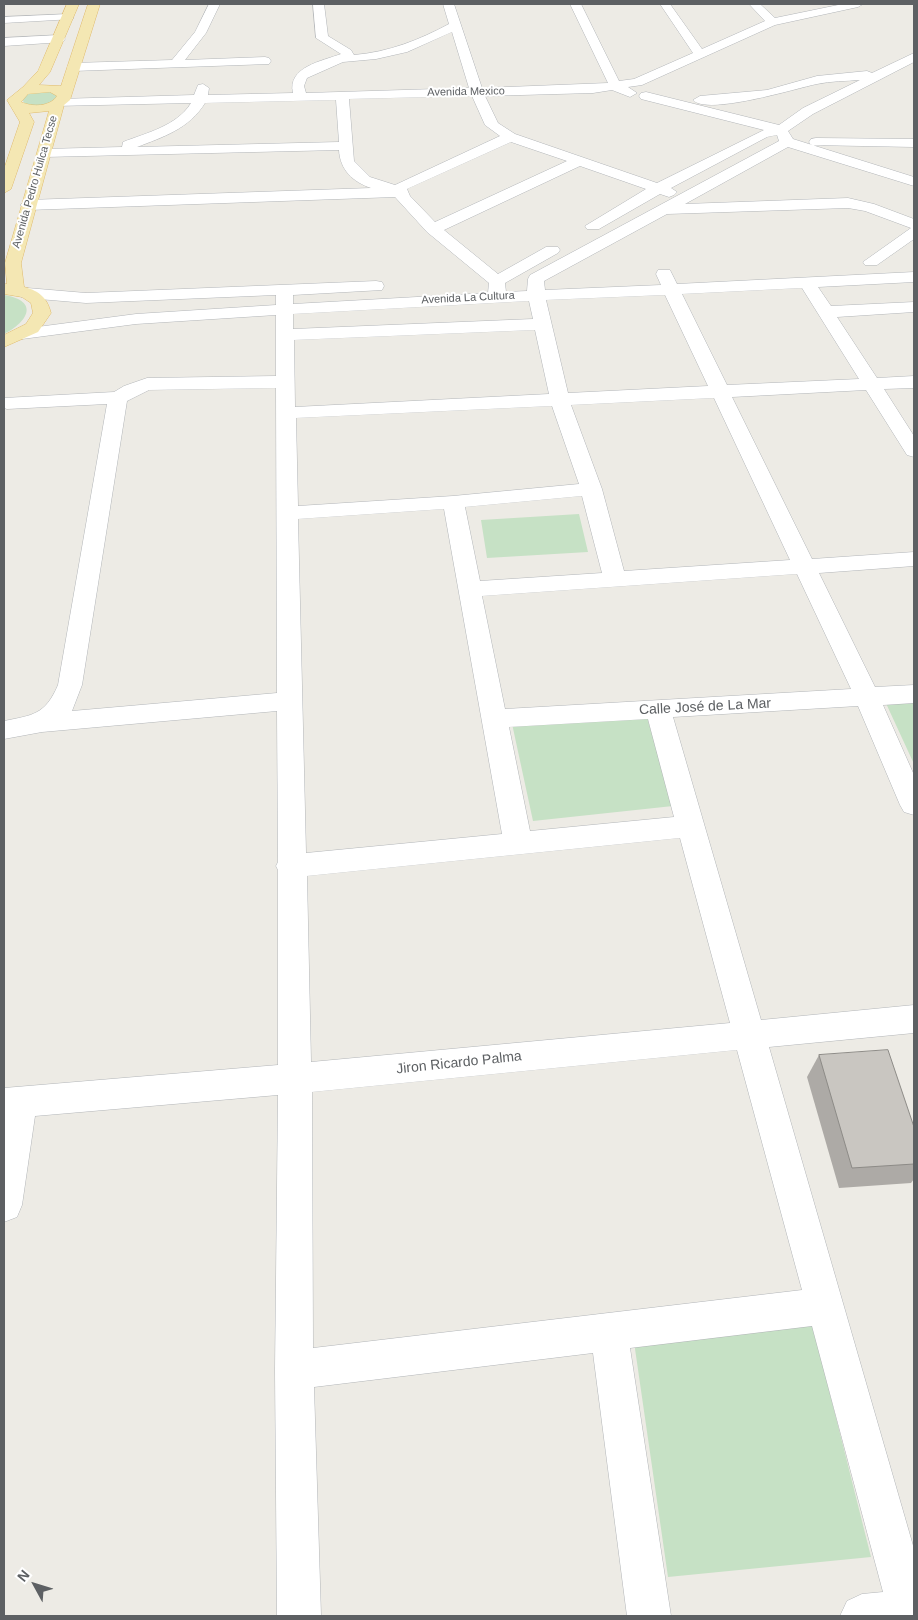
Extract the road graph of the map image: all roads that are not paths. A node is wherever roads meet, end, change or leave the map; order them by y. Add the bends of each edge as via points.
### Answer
1 (74, 4) edge
2 (94, 4) edge
3 (214, 4) edge
4 (318, 4) edge
5 (449, 4) edge
6 (575, 4) edge
7 (665, 4) edge
8 (754, 4) edge
9 (858, 4) edge
10 (69, 17) junction
11 (4, 20) edge
12 (772, 22) junction
13 (456, 25) junction
14 (58, 39) junction
15 (4, 42) edge
16 (699, 53) junction
17 (914, 57) edge
18 (344, 58) junction
19 (265, 61) dead end
20 (206, 63) junction
21 (175, 64) junction
22 (74, 67) junction
23 (880, 73) junction
24 (616, 87) junction
25 (26, 91) junction
26 (477, 92) junction
27 (4, 94) edge
28 (342, 95) junction
29 (301, 96) junction
30 (646, 96) junction
31 (60, 101) junction
32 (200, 103) junction
33 (14, 106) edge
34 (784, 136) junction
35 (510, 137) junction
36 (914, 143) edge
37 (346, 146) junction
38 (212, 148) junction
39 (111, 152) junction
40 (44, 153) junction
41 (579, 161) junction
42 (914, 182) edge
43 (659, 188) junction
44 (4, 189) edge
45 (399, 191) junction
46 (685, 197) junction
47 (28, 205) junction
48 (663, 209) junction
49 (914, 224) edge
50 (433, 229) junction
51 (582, 232) dead end
52 (914, 232) edge
53 (565, 242) dead end
54 (906, 260) dead end
55 (871, 262) junction
56 (852, 263) dead end
57 (723, 270) dead end
58 (914, 277) edge
59 (667, 281) junction
60 (468, 282) dead end
61 (807, 283) junction
62 (390, 285) dead end
63 (536, 287) junction
64 (497, 289) junction
65 (16, 291) edge
66 (285, 299) junction
67 (914, 307) edge
68 (825, 312) junction
69 (543, 324) junction
70 (22, 334) junction
71 (286, 335) junction
72 (4, 342) edge
73 (286, 382) junction
74 (914, 382) edge
75 (872, 384) junction
76 (720, 390) junction
77 (118, 398) junction
78 (560, 400) junction
79 (7, 404) dead end
80 (284, 413) junction
81 (914, 451) edge
82 (591, 489) junction
83 (453, 502) junction
84 (286, 513) junction
85 (914, 559) edge
86 (802, 566) junction
87 (615, 579) junction
88 (471, 589) junction
89 (914, 694) edge
90 (867, 697) junction
91 (290, 701) junction
92 (658, 710) junction
93 (495, 719) junction
94 (42, 723) junction
95 (4, 730) edge
96 (914, 806) edge
97 (690, 826) junction
98 (518, 843) junction
99 (290, 866) junction
100 (914, 1019) edge
101 (748, 1034) junction
102 (295, 1079) junction
103 (12, 1102) edge
104 (4, 1205) edge
105 (825, 1306) junction
106 (609, 1332) junction
107 (294, 1370) junction
108 (912, 1610) edge
109 (299, 1616) edge
110 (649, 1616) edge
111 (862, 1616) edge

1 - 10 main road
2 - 22 main road, Avenida Pedro Huilca Tecse
3 - 21 street via 200,33
4 - 18 street via 322,38 347,53
5 - 13 street
6 - 24 street
7 - 16 street
8 - 12 street
9 - 12 street, Avenida Mexico
10 - 11 street
10 - 14 main road
12 - 16 street, Avenida Mexico
13 - 18 street via 432,39 393,54
13 - 26 street
14 - 15 street
14 - 25 main road via 44,72
16 - 24 street, Avenida Mexico via 637,82
17 - 23 street
18 - 29 street via 301,76 298,86
19 - 20 street
20 - 21 street
20 - 32 street
21 - 22 street
22 - 31 main road, Avenida Pedro Huilca Tecse
23 - 30 street via 817,80 768,94 729,99
23 - 34 street via 808,111
24 - 26 street, Avenida Mexico
24 - 30 street
25 - 27 main road
25 - 31 main road via 58,89
25 - 33 main road via 14,100
26 - 28 street, Avenida Mexico
26 - 35 street via 492,125
28 - 29 street, Avenida Mexico
28 - 37 street
29 - 32 street, Avenida Mexico
30 - 34 street
31 - 32 street, Avenida Mexico
31 - 33 main road via 42,108
31 - 40 main road, Avenida Pedro Huilca Tecse
32 - 38 street
32 - 39 street via 181,122
33 - 44 main road, Avenida Pedro Huilca Tecse via 27,122
34 - 36 street
34 - 42 street
34 - 43 street via 763,134
34 - 46 street
35 - 41 street
35 - 45 street via 402,186
37 - 38 street
37 - 45 street via 346,161 361,179
38 - 39 street
39 - 40 street
40 - 47 main road, Avenida Pedro Huilca Tecse
41 - 43 street
41 - 50 street
43 - 46 street
43 - 51 street
45 - 47 street
45 - 50 street
46 - 48 street
47 - 65 main road, Avenida Pedro Huilca Tecse via 12,263
48 - 49 street via 848,203 869,207
48 - 63 street
50 - 64 street
52 - 55 street
53 - 64 street
54 - 55 street
55 - 56 street
57 - 59 street, Avenida La Cultura
58 - 61 street, Avenida La Cultura
59 - 61 street, Avenida La Cultura
59 - 63 street, Avenida La Cultura
59 - 76 street
60 - 64 street, Avenida La Cultura
61 - 68 street
62 - 66 street, Avenida La Cultura
63 - 64 street, Avenida La Cultura
63 - 69 street
64 - 66 street, Avenida La Cultura
65 - 66 street, Avenida La Cultura via 86,298
65 - 70 main road via 39,301 42,313 32,328
66 - 70 street, Avenida La Cultura
66 - 71 street
67 - 68 street
68 - 75 street
69 - 71 street
69 - 78 street
70 - 72 main road
71 - 73 street
73 - 77 street via 147,384
73 - 80 street
74 - 75 street
75 - 76 street
75 - 81 street
76 - 78 street
76 - 86 street
77 - 79 street
77 - 94 street via 70,685 61,708
78 - 80 street
78 - 82 street
80 - 84 street
82 - 83 street
82 - 87 street
83 - 84 street
83 - 88 street
84 - 91 street
85 - 86 street
86 - 87 street
86 - 90 street
87 - 88 street
88 - 93 street
89 - 90 street, Calle José de La Mar
90 - 92 street, Calle José de La Mar
90 - 96 street
91 - 94 street
91 - 99 street
92 - 93 street, Calle José de La Mar
92 - 97 street
93 - 98 street
94 - 95 street
97 - 98 street
97 - 101 street
98 - 99 street
99 - 102 street
100 - 101 street, Jiron Ricardo Palma
101 - 102 street, Jiron Ricardo Palma
101 - 105 street
102 - 103 street, Jiron Ricardo Palma
102 - 107 street
103 - 104 street
105 - 106 street
105 - 108 street
106 - 107 street
106 - 110 street
107 - 109 street
108 - 111 street

